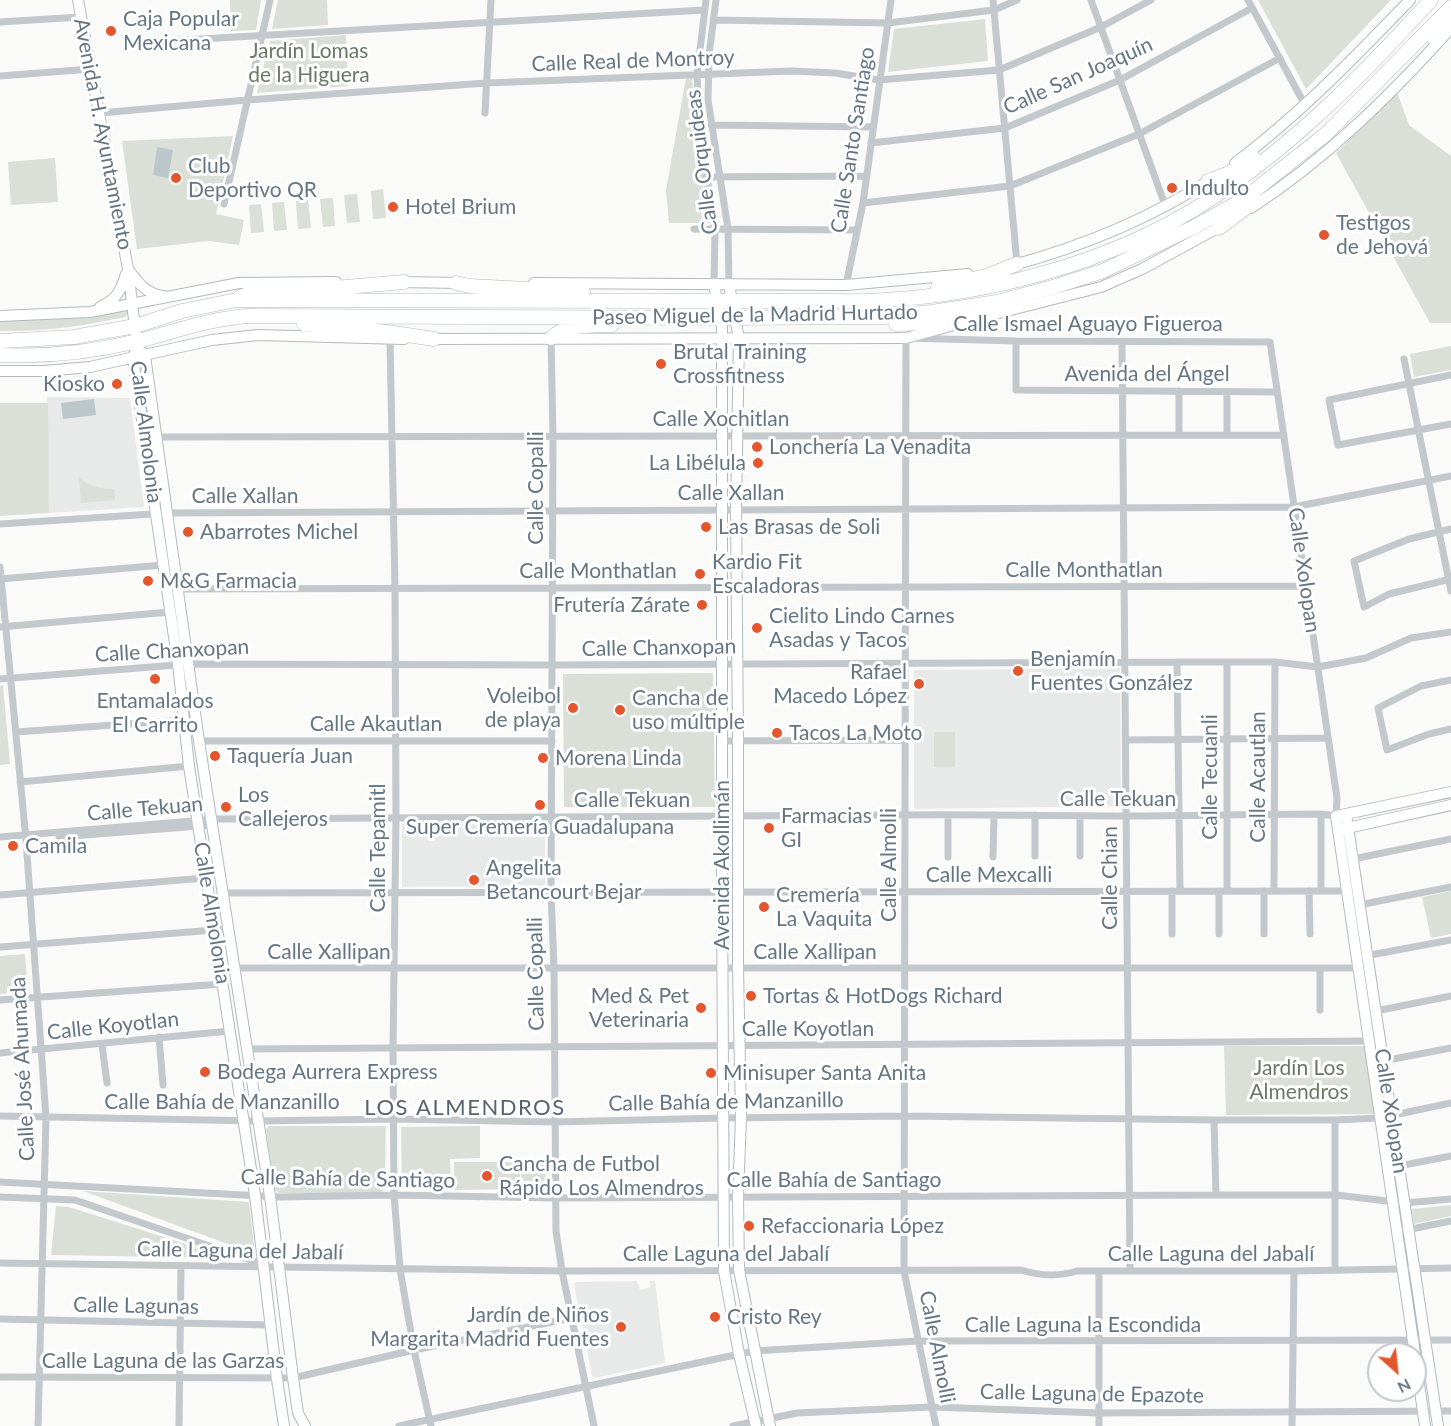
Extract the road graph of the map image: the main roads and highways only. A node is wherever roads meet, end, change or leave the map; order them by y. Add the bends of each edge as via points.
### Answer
1 (1431, 0) edge
2 (1451, 7) edge
3 (1451, 21) edge
4 (1399, 61) junction
5 (1330, 102) junction
6 (1296, 157) junction
7 (1208, 181) road end
8 (1219, 228) road end
9 (1017, 264) road end
10 (404, 282) road end
11 (456, 283) road end
12 (236, 300) junction
13 (883, 300) junction
14 (668, 301) junction
15 (992, 315) road end
16 (246, 316) junction
17 (670, 317) junction
18 (826, 317) junction
19 (551, 338) road end
20 (434, 339) road end
21 (0, 341) edge
22 (0, 356) edge

1 - 5 highway, Paseo Miguel de la Madrid Hurtado via 1368,68
2 - 4 highway, Paseo Miguel de la Madrid Hurtado
3 - 4 highway
4 - 6 highway, Paseo Miguel de la Madrid Hurtado via 1326,134
5 - 7 highway via 1232,172
5 - 13 highway, Paseo Miguel de la Madrid Hurtado via 1300,132 1231,185 1147,234 1093,257 981,289
6 - 8 highway via 1256,201
6 - 18 highway, Paseo Miguel de la Madrid Hurtado via 1244,199 1104,271 997,302 885,317
9 - 13 highway via 986,276
10 - 12 highway via 259,290
11 - 14 highway via 637,295
12 - 14 highway, Paseo Miguel de la Madrid Hurtado
12 - 21 highway, Paseo Miguel de la Madrid Hurtado via 74,338
13 - 14 highway, Paseo Miguel de la Madrid Hurtado
15 - 18 highway via 884,324
16 - 17 highway, Paseo Miguel de la Madrid Hurtado
16 - 20 highway
16 - 22 highway, Paseo Miguel de la Madrid Hurtado via 215,319 137,343 78,352
17 - 18 highway, Paseo Miguel de la Madrid Hurtado
17 - 19 highway via 654,322 568,329

